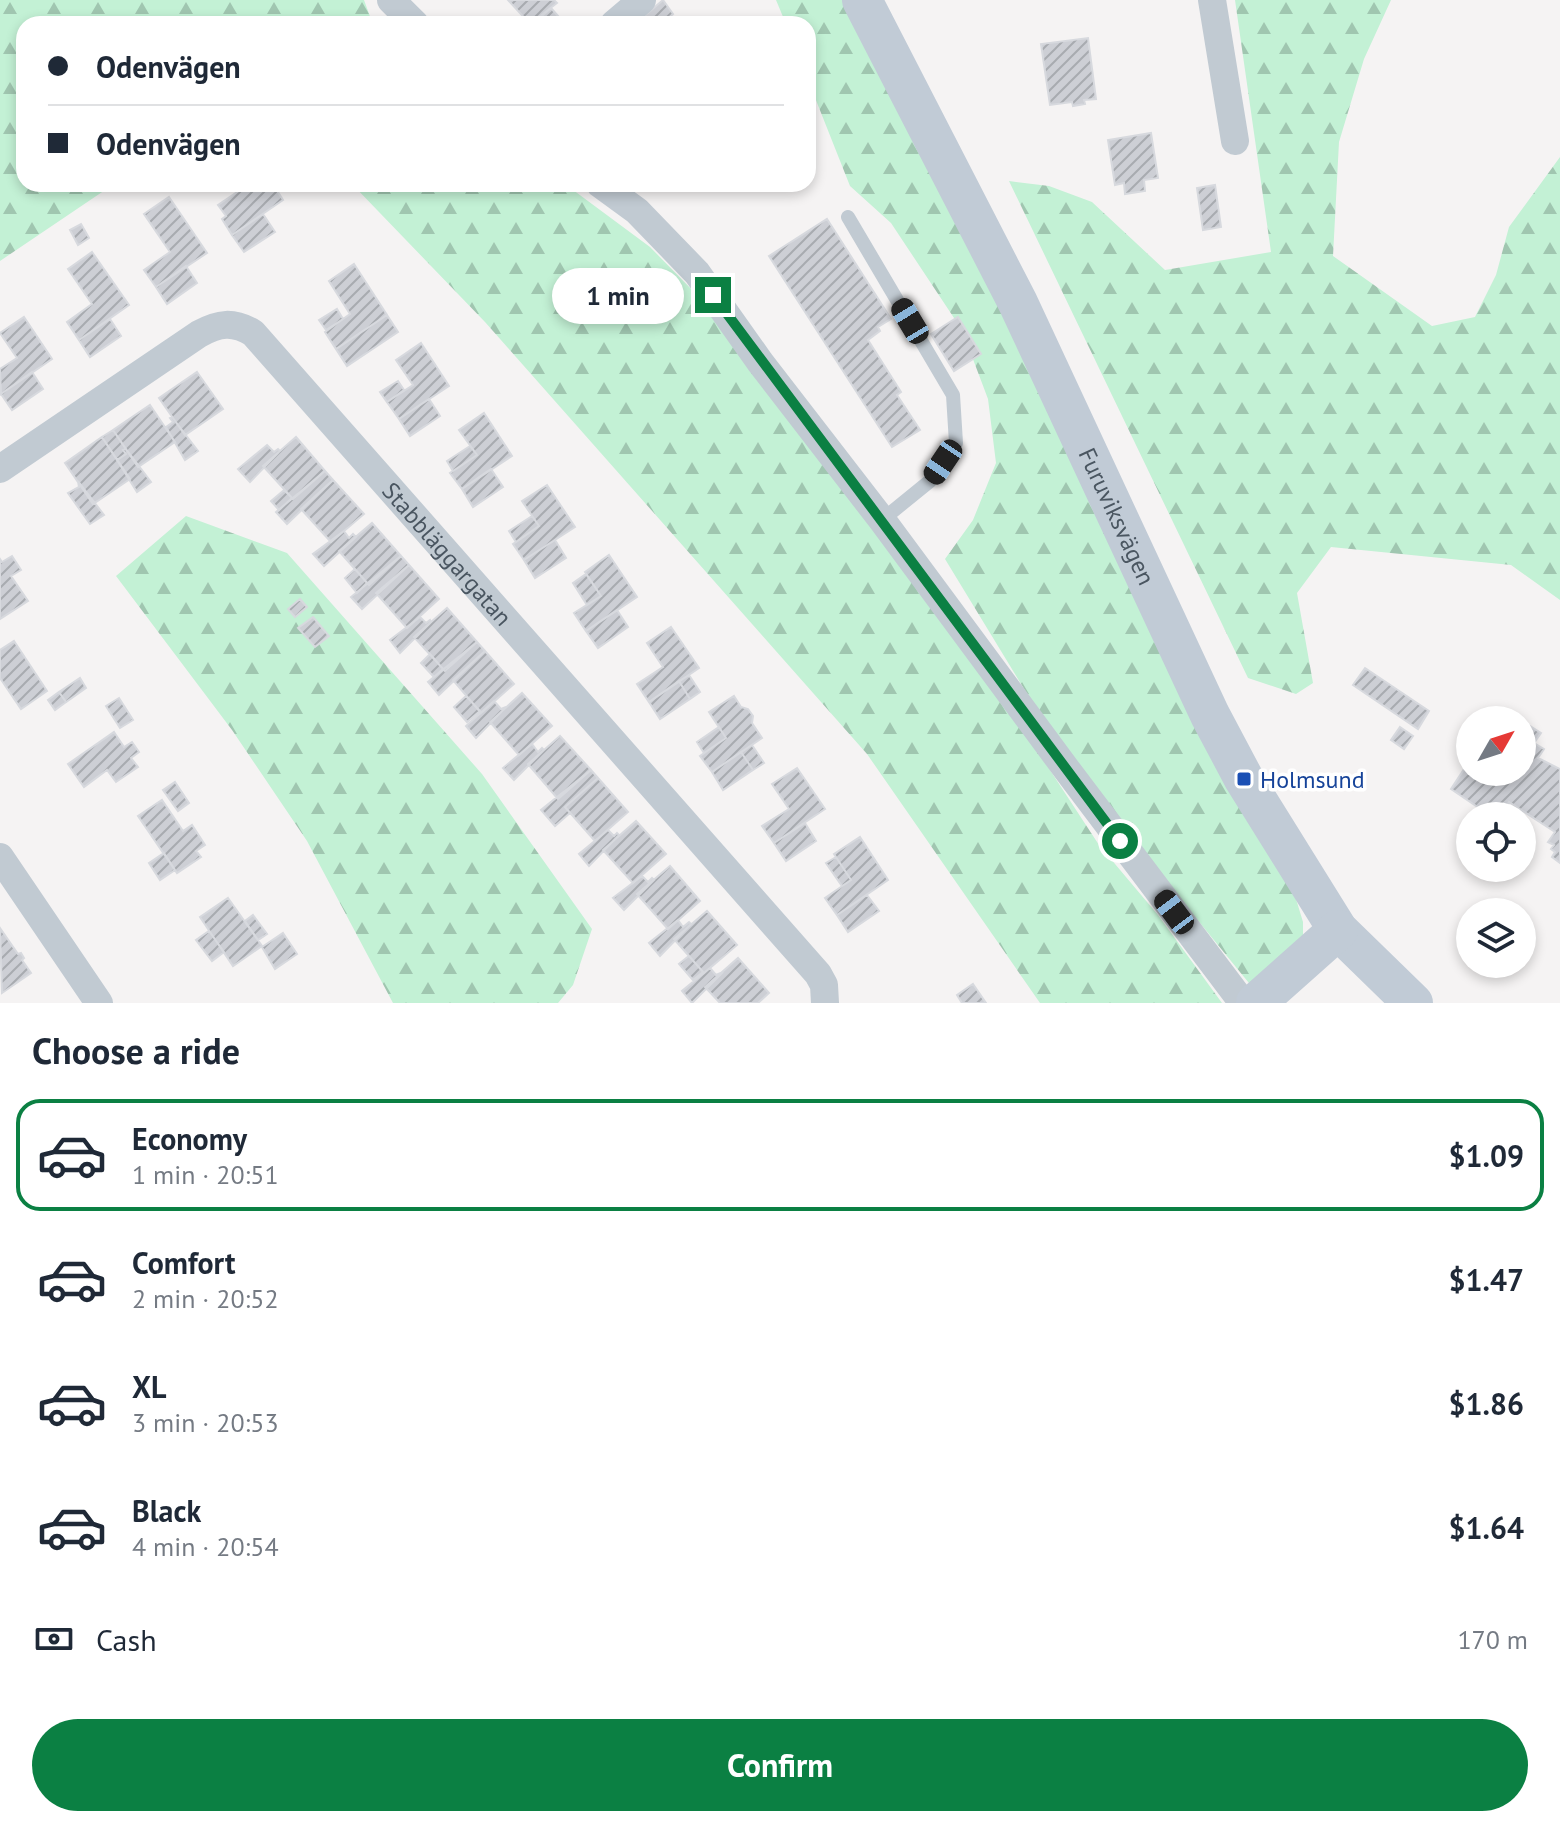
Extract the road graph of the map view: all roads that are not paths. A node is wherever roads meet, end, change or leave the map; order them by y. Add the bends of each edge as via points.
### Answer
1 (391, 0) edge
2 (642, 0) edge
3 (862, 0) edge
4 (1212, 0) edge
5 (407, 16) edge
6 (623, 16) edge
7 (1235, 141) dead end
8 (611, 192) edge
9 (848, 217) dead end
10 (0, 469) edge
11 (882, 520) junction
12 (0, 857) edge
13 (1338, 930) junction
14 (99, 1003) edge
15 (825, 1003) edge
16 (1243, 1003) edge
17 (1256, 1003) edge
18 (1413, 1003) edge

1 - 5 street
2 - 6 street
3 - 13 main road, Furuviksvägen via 1018,303 1210,715
4 - 7 street
8 - 11 street via 637,211 697,273
9 - 11 lane via 953,395 956,443 930,481
10 - 15 street, Stabbläggargatan via 199,334 223,324 253,333 818,974
11 - 16 street
12 - 14 street
13 - 17 main road
13 - 18 main road, Furuviksvägen

